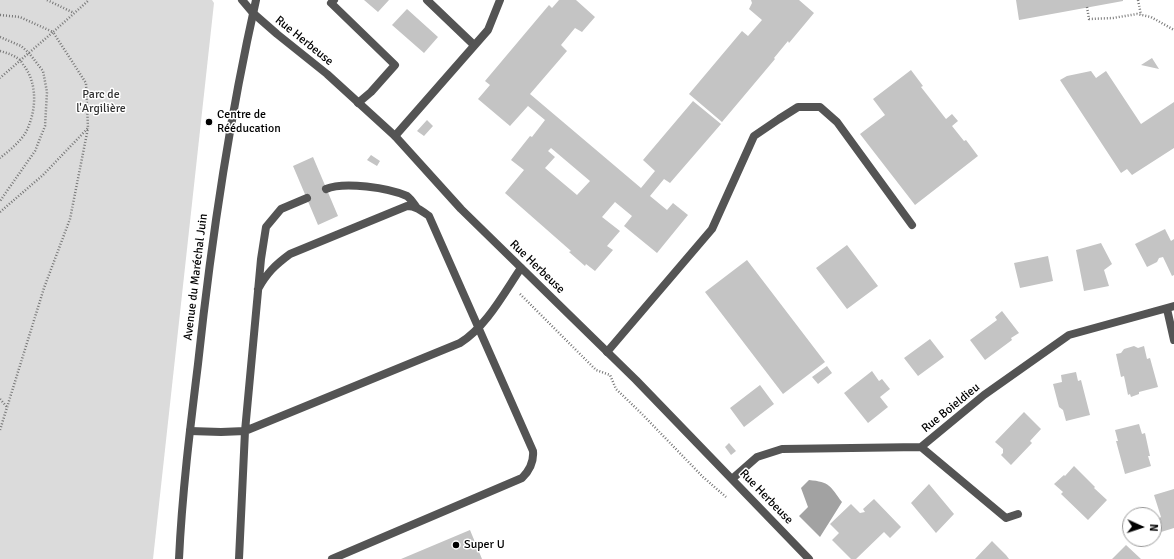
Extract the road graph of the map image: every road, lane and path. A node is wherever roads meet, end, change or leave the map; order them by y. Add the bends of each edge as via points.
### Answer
1 (46, 0) edge
2 (89, 0) edge
3 (242, 0) edge
4 (256, 0) edge
5 (427, 0) edge
6 (500, 0) edge
7 (1138, 0) edge
8 (332, 1) edge
9 (1087, 7) dead end
10 (74, 13) junction
11 (253, 13) junction
12 (1141, 14) junction
13 (0, 15) edge
14 (1174, 30) edge
15 (53, 32) junction
16 (0, 37) edge
17 (474, 45) junction
18 (0, 51) edge
19 (29, 53) junction
20 (20, 60) junction
21 (0, 78) edge
22 (358, 103) junction
23 (88, 128) junction
24 (395, 136) junction
25 (0, 158) edge
26 (326, 189) dead end
27 (307, 198) dead end
28 (0, 201) edge
29 (417, 208) junction
30 (0, 212) edge
31 (912, 225) dead end
32 (521, 268) junction
33 (510, 284) junction
34 (258, 289) junction
35 (1170, 307) edge
36 (478, 327) junction
37 (1174, 340) edge
38 (607, 352) junction
39 (0, 399) edge
40 (8, 408) junction
41 (0, 430) edge
42 (190, 431) junction
43 (245, 431) junction
44 (921, 447) junction
45 (732, 479) junction
46 (730, 500) dead end
47 (1018, 514) dead end
48 (179, 559) edge
49 (239, 559) edge
50 (332, 559) edge
51 (808, 559) edge

1 - 10 path
2 - 10 path
3 - 11 street, Rue Herbeuse
4 - 11 street, Avenue du Maréchal Juin
5 - 17 street
6 - 17 street via 488,30
7 - 12 path
8 - 22 street via 394,65
9 - 12 path via 1088,19
10 - 15 path
11 - 22 street, Rue Herbeuse
11 - 42 street, Avenue du Maréchal Juin via 214,231
12 - 14 path
13 - 15 path via 20,17
15 - 19 path
15 - 23 path via 86,83
16 - 19 path via 21,46
17 - 24 street
18 - 20 path
19 - 20 path
19 - 28 path via 43,71 47,92 45,126 35,151
20 - 21 path
20 - 25 path via 30,74 34,91 34,110 25,132
22 - 24 street, Rue Herbeuse
23 - 30 path via 43,175
23 - 40 path via 70,220 44,288
24 - 32 street, Rue Herbeuse via 461,209
26 - 29 street via 344,185 387,190 409,197
27 - 34 street via 281,209 266,226
29 - 34 street via 407,206 290,254 277,263
29 - 36 street via 429,216
31 - 38 street via 837,122 820,107 798,107 754,136 712,229
32 - 33 street
32 - 38 street, Rue Herbeuse
33 - 36 street
33 - 46 path via 596,370 610,376 616,389 703,477
34 - 43 street
35 - 37 street
35 - 44 street, Rue Boieldieu via 1069,335 984,395
36 - 43 street via 460,343
36 - 50 street via 533,451 528,473 522,478
38 - 45 street, Rue Herbeuse
39 - 40 path
40 - 41 path
42 - 43 street
42 - 48 street, Avenue du Maréchal Juin
43 - 49 street
44 - 45 street, Rue Boieldieu via 782,449 757,457
44 - 47 street via 1006,518
45 - 51 street, Rue Herbeuse

